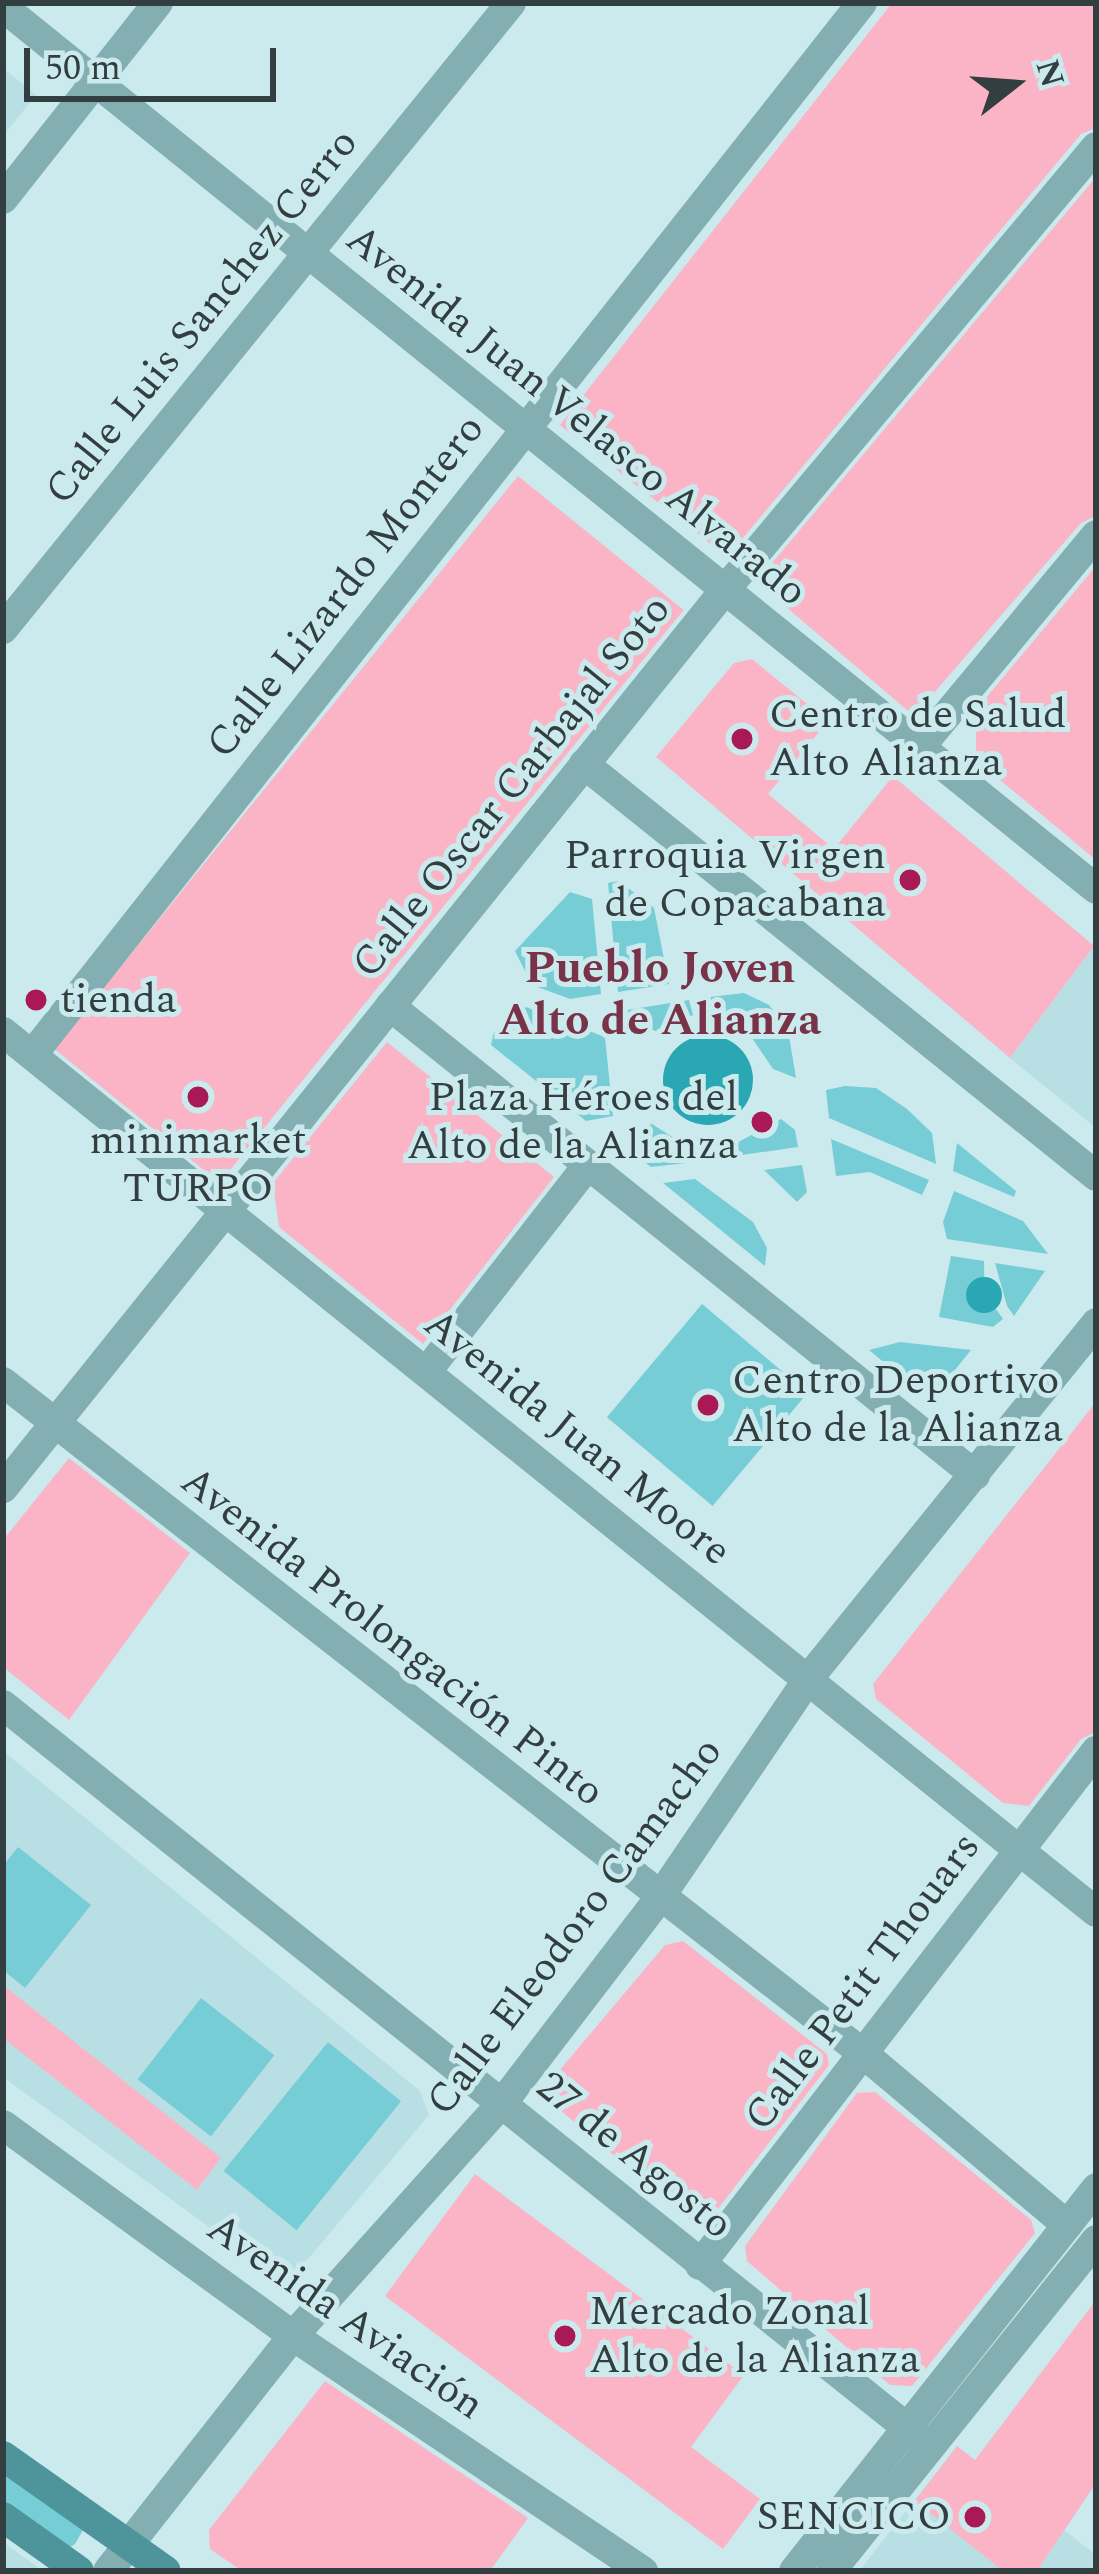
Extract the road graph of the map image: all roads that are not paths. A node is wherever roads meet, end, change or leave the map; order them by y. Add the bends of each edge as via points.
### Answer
1 (158, 3) edge
2 (512, 3) edge
3 (862, 3) edge
4 (3, 7) edge
5 (96, 82) junction
6 (1096, 147) edge
7 (3, 199) edge
8 (308, 253) junction
9 (524, 427) junction
10 (1096, 536) edge
11 (724, 591) junction
12 (3, 629) edge
13 (922, 746) junction
14 (584, 764) junction
15 (1096, 889) edge
16 (390, 1006) junction
17 (3, 1032) edge
18 (32, 1055) junction
19 (588, 1165) junction
20 (1096, 1176) edge
21 (226, 1210) junction
22 (1096, 1323) edge
23 (427, 1371) junction
24 (3, 1382) edge
25 (55, 1424) junction
26 (975, 1475) junction
27 (3, 1488) edge
28 (808, 1679) junction
29 (3, 1705) edge
30 (1096, 1750) edge
31 (1018, 1845) junction
32 (658, 1900) junction
33 (1096, 1912) edge
34 (865, 2055) junction
35 (503, 2102) junction
36 (3, 2126) edge
37 (1096, 2188) edge
38 (1067, 2225) junction
39 (1096, 2240) edge
40 (700, 2265) junction
41 (293, 2336) junction
42 (919, 2438) junction
43 (3, 2456) edge
44 (3, 2517) edge
45 (840, 2536) junction
46 (128, 2545) junction
47 (79, 2571) edge
48 (108, 2571) edge
49 (166, 2571) edge
50 (643, 2571) edge
51 (794, 2571) edge
52 (832, 2571) edge

1 - 5 street
2 - 8 street, Calle Luis Sanchez Cerro
3 - 9 street, Calle Lizardo Montero
4 - 5 street, Avenida Juan Velasco Alvarado
5 - 7 street
5 - 8 street, Avenida Juan Velasco Alvarado
6 - 11 street, Calle Oscar Carbajal Soto
8 - 9 street, Avenida Juan Velasco Alvarado
8 - 12 street, Calle Luis Sanchez Cerro
9 - 11 street, Avenida Juan Velasco Alvarado
9 - 18 street, Calle Lizardo Montero
10 - 13 street
11 - 13 street, Avenida Juan Velasco Alvarado
11 - 14 street, Calle Oscar Carbajal Soto
13 - 15 street, Avenida Juan Velasco Alvarado
14 - 16 street, Calle Oscar Carbajal Soto
14 - 20 street
16 - 19 street
16 - 21 street, Calle Oscar Carbajal Soto
17 - 18 street, Avenida Juan Moore
18 - 21 street, Avenida Juan Moore
19 - 23 street
19 - 26 street
21 - 23 street, Avenida Juan Moore
21 - 25 street, Calle Oscar Carbajal Soto
22 - 26 street, Calle Eleodoro Camacho
23 - 28 street, Avenida Juan Moore
24 - 25 street, Avenida Prolongación Pinto
25 - 27 street, Calle Oscar Carbajal Soto
25 - 32 street, Avenida Prolongación Pinto
26 - 28 street, Calle Eleodoro Camacho
28 - 31 street, Avenida Juan Moore
28 - 32 street, Calle Eleodoro Camacho
29 - 35 street, 27 de Agosto
30 - 31 street, Calle Petit Thouars
31 - 33 street, Avenida Juan Moore
31 - 34 street, Calle Petit Thouars
32 - 34 street, Avenida Prolongación Pinto
32 - 35 street, Calle Eleodoro Camacho
34 - 38 street, Avenida Prolongación Pinto
34 - 40 street, Calle Petit Thouars
35 - 40 street, 27 de Agosto
35 - 41 street, Calle Eleodoro Camacho
36 - 41 street, Avenida Aviación
37 - 38 street
38 - 42 street
39 - 42 street
40 - 42 street, 27 de Agosto
41 - 46 street, Calle Eleodoro Camacho
41 - 50 street, Avenida Aviación
42 - 45 street
43 - 46 main road
44 - 47 main road
45 - 51 street
45 - 52 street
46 - 48 street, Calle Eleodoro Camacho
46 - 49 main road

